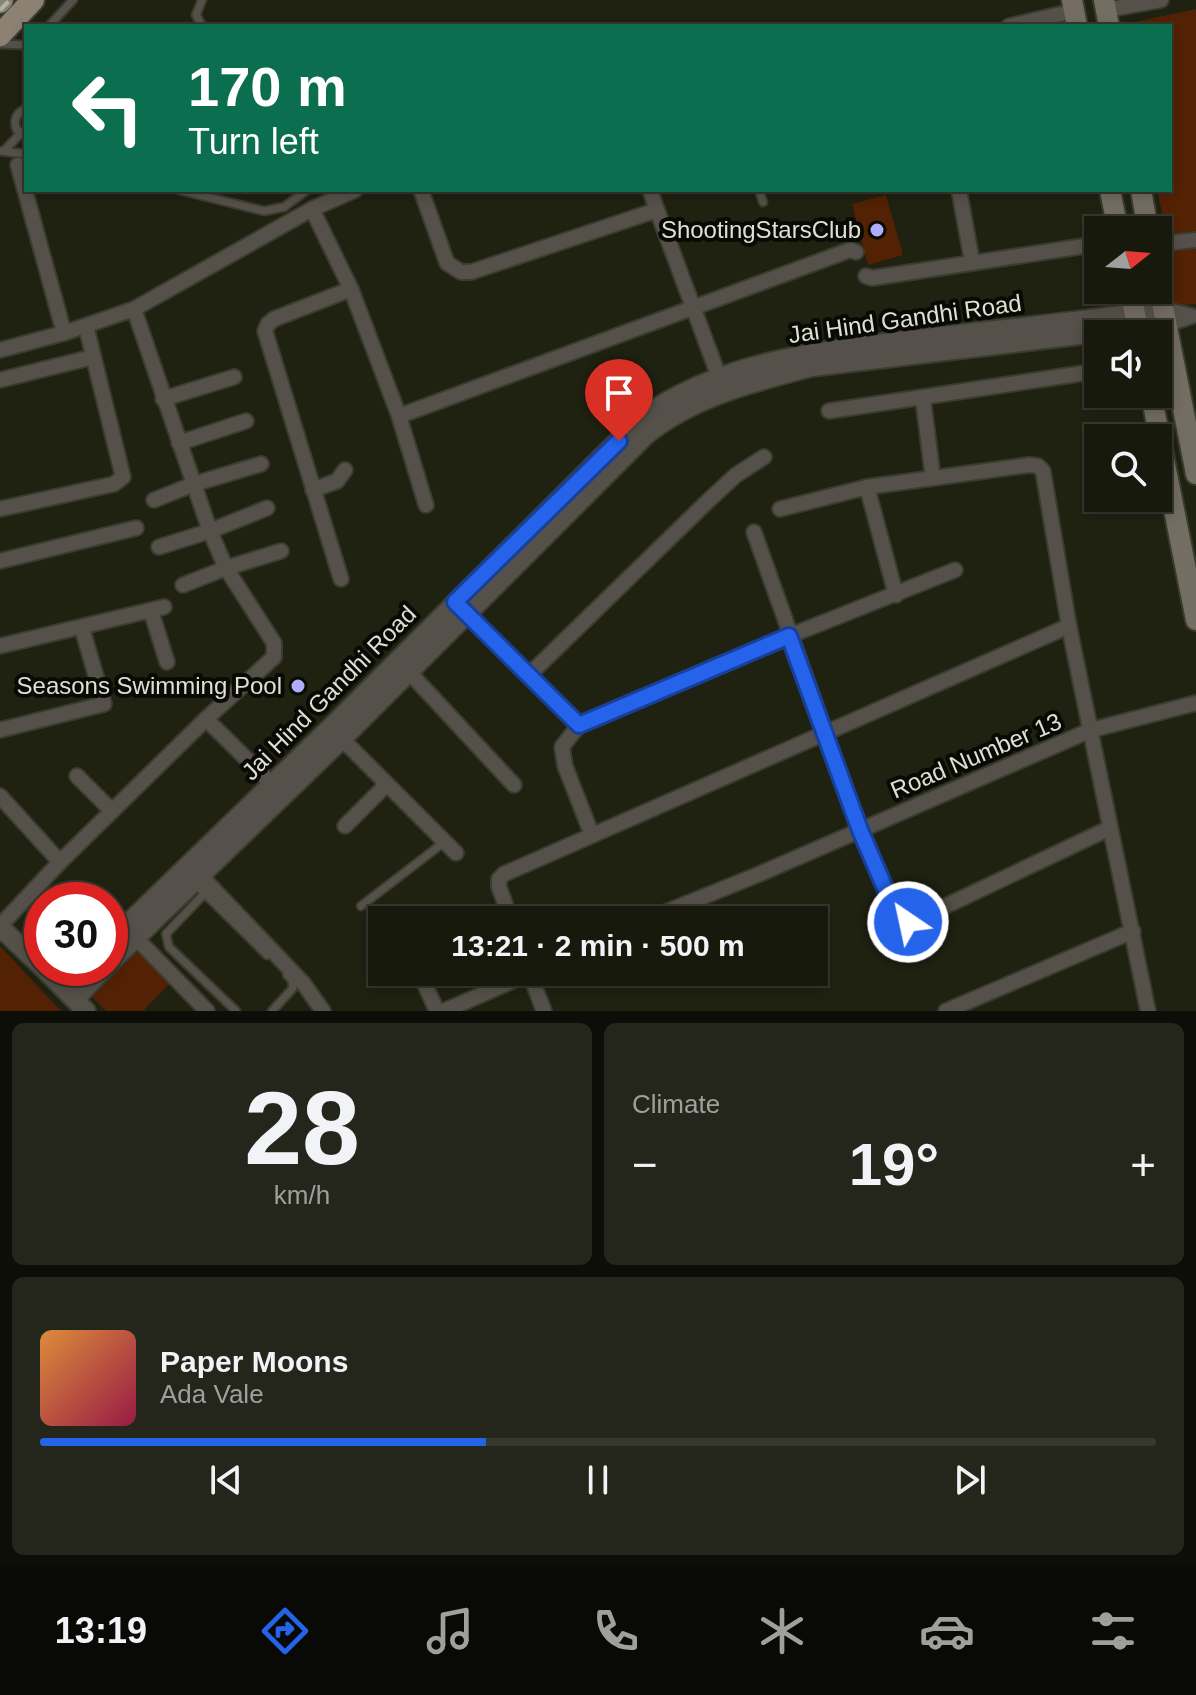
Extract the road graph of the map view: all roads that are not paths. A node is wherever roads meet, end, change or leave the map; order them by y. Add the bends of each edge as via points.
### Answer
1 (33, 0) edge
2 (73, 0) edge
3 (202, 0) edge
4 (1152, 1) edge
5 (1074, 12) edge
6 (1106, 12) edge
7 (51, 24) edge
8 (201, 24) edge
9 (1018, 24) edge
10 (0, 35) edge
11 (0, 44) edge
12 (24, 45) edge
13 (24, 110) edge
14 (23, 135) edge
15 (2, 151) edge
16 (22, 160) edge
17 (30, 192) edge
18 (187, 192) edge
19 (304, 192) edge
20 (422, 192) edge
21 (651, 192) edge
22 (760, 192) edge
23 (959, 192) edge
24 (1110, 192) edge
25 (1141, 192) edge
26 (330, 195) edge
27 (763, 202) dead end
28 (312, 209) junction
29 (657, 210) junction
30 (1115, 216) edge
31 (1146, 216) edge
32 (1196, 240) edge
33 (1172, 243) edge
34 (1084, 246) edge
35 (856, 252) dead end
36 (972, 261) junction
37 (866, 276) dead end
38 (351, 289) junction
39 (1162, 304) edge
40 (693, 307) junction
41 (134, 309) junction
42 (1194, 316) edge
43 (1165, 317) junction
44 (1154, 320) edge
45 (86, 326) junction
46 (1084, 332) edge
47 (64, 333) junction
48 (0, 350) edge
49 (93, 357) junction
50 (1084, 373) edge
51 (234, 377) dead end
52 (0, 380) edge
53 (722, 386) junction
54 (163, 399) junction
55 (923, 399) junction
56 (1154, 408) edge
57 (829, 411) dead end
58 (399, 416) junction
59 (246, 421) dead end
60 (179, 443) junction
61 (764, 457) dead end
62 (261, 464) dead end
63 (1195, 468) edge
64 (345, 470) dead end
65 (933, 478) junction
66 (194, 484) junction
67 (867, 487) junction
68 (313, 490) junction
69 (154, 500) dead end
70 (426, 505) dead end
71 (267, 508) dead end
72 (0, 509) edge
73 (780, 509) dead end
74 (136, 528) dead end
75 (210, 531) junction
76 (754, 532) dead end
77 (159, 547) dead end
78 (281, 551) dead end
79 (0, 561) edge
80 (226, 568) junction
81 (955, 570) dead end
82 (341, 579) dead end
83 (183, 585) dead end
84 (896, 595) junction
85 (461, 608) junction
86 (1196, 620) edge
87 (1069, 626) junction
88 (82, 628) junction
89 (789, 636) junction
90 (0, 646) edge
91 (167, 662) dead end
92 (409, 672) junction
93 (530, 674) junction
94 (1196, 703) edge
95 (206, 719) junction
96 (579, 725) junction
97 (0, 730) edge
98 (1091, 730) junction
99 (825, 733) junction
100 (342, 739) junction
101 (77, 776) dead end
102 (386, 785) junction
103 (514, 785) dead end
104 (277, 789) junction
105 (0, 796) edge
106 (112, 811) junction
107 (345, 826) dead end
108 (1110, 828) junction
109 (860, 830) junction
110 (592, 835) junction
111 (443, 843) junction
112 (456, 853) dead end
113 (60, 862) junction
114 (199, 883) junction
115 (361, 906) dead end
116 (506, 906) edge
117 (681, 906) edge
118 (128, 925) edge
119 (0, 927) edge
120 (1133, 931) junction
121 (135, 937) junction
122 (128, 944) edge
123 (24, 950) edge
124 (294, 978) junction
125 (425, 986) edge
126 (501, 986) edge
127 (535, 986) edge
128 (207, 1011) edge
129 (236, 1011) edge
130 (272, 1011) edge
131 (323, 1011) edge
132 (437, 1011) edge
133 (444, 1011) edge
134 (544, 1011) edge
135 (946, 1011) edge
136 (1148, 1011) edge

1 - 10 main road
2 - 7 lane
3 - 8 lane via 196,15
4 - 6 street
5 - 9 street
11 - 12 lane
13 - 14 lane via 15,121
14 - 15 lane
15 - 16 lane
17 - 47 street
18 - 19 lane via 264,211 284,207
20 - 29 street via 447,263 461,272
21 - 29 street
22 - 27 lane
23 - 36 street
24 - 30 main road
25 - 31 main road
26 - 28 street
28 - 38 street
28 - 41 street
29 - 40 street
32 - 33 street
34 - 36 street
35 - 40 street
36 - 37 street
38 - 58 street
38 - 68 street via 274,319 265,331
39 - 43 main road
40 - 53 street
40 - 58 street
41 - 45 street
41 - 54 street
42 - 43 street
43 - 44 street, Jai Hind Gandhi Road
43 - 63 main road
45 - 47 street
45 - 49 street
46 - 53 street, Jai Hind Gandhi Road via 811,367
47 - 48 street
49 - 52 street
49 - 72 street via 123,477 114,484
50 - 55 street
51 - 54 street
53 - 85 street, Jai Hind Gandhi Road via 646,435
54 - 60 street
55 - 57 street
55 - 65 street
56 - 86 main road
58 - 70 street
59 - 60 street
60 - 66 street
61 - 93 street via 709,500
62 - 66 street
64 - 68 street via 337,481
65 - 67 street
65 - 87 street via 1029,465 1043,471
66 - 69 street
66 - 75 street
67 - 73 street
67 - 84 street
68 - 82 street
71 - 75 street
74 - 79 street
75 - 77 street
75 - 80 street
76 - 89 street
78 - 80 street
80 - 83 street
80 - 95 street via 274,643 274,657
81 - 84 street
84 - 89 street
85 - 92 street, Jai Hind Gandhi Road
85 - 93 street
85 - 104 street, Jai Hind Gandhi Road
87 - 98 street
87 - 99 street
88 - 90 street
88 - 91 street via 158,609
88 - 97 street via 104,704
89 - 96 street
89 - 99 street
92 - 100 street, Jai Hind Gandhi Road
92 - 103 street
93 - 96 street
94 - 98 street, Road Number 13
95 - 104 street
95 - 106 street
96 - 110 street via 562,747
98 - 108 street
98 - 109 street, Road Number 13
99 - 109 street
99 - 110 street
100 - 102 street
100 - 104 street, Jai Hind Gandhi Road
101 - 106 street
102 - 107 street
102 - 111 street
104 - 114 street, Jai Hind Gandhi Road
104 - 118 street, Jai Hind Gandhi Road
105 - 113 street
106 - 113 street
108 - 109 street via 908,922 898,918
108 - 120 street
109 - 117 street, Road Number 13
110 - 116 street via 504,874 499,887
111 - 112 street
111 - 115 lane
113 - 119 street
114 - 121 street, Jai Hind Gandhi Road
114 - 124 street
114 - 129 lane via 166,939
119 - 123 street
120 - 135 street
120 - 136 street
121 - 122 street, Jai Hind Gandhi Road
121 - 128 street
124 - 130 lane via 293,988
124 - 131 street
125 - 132 street
126 - 133 street
127 - 134 street

